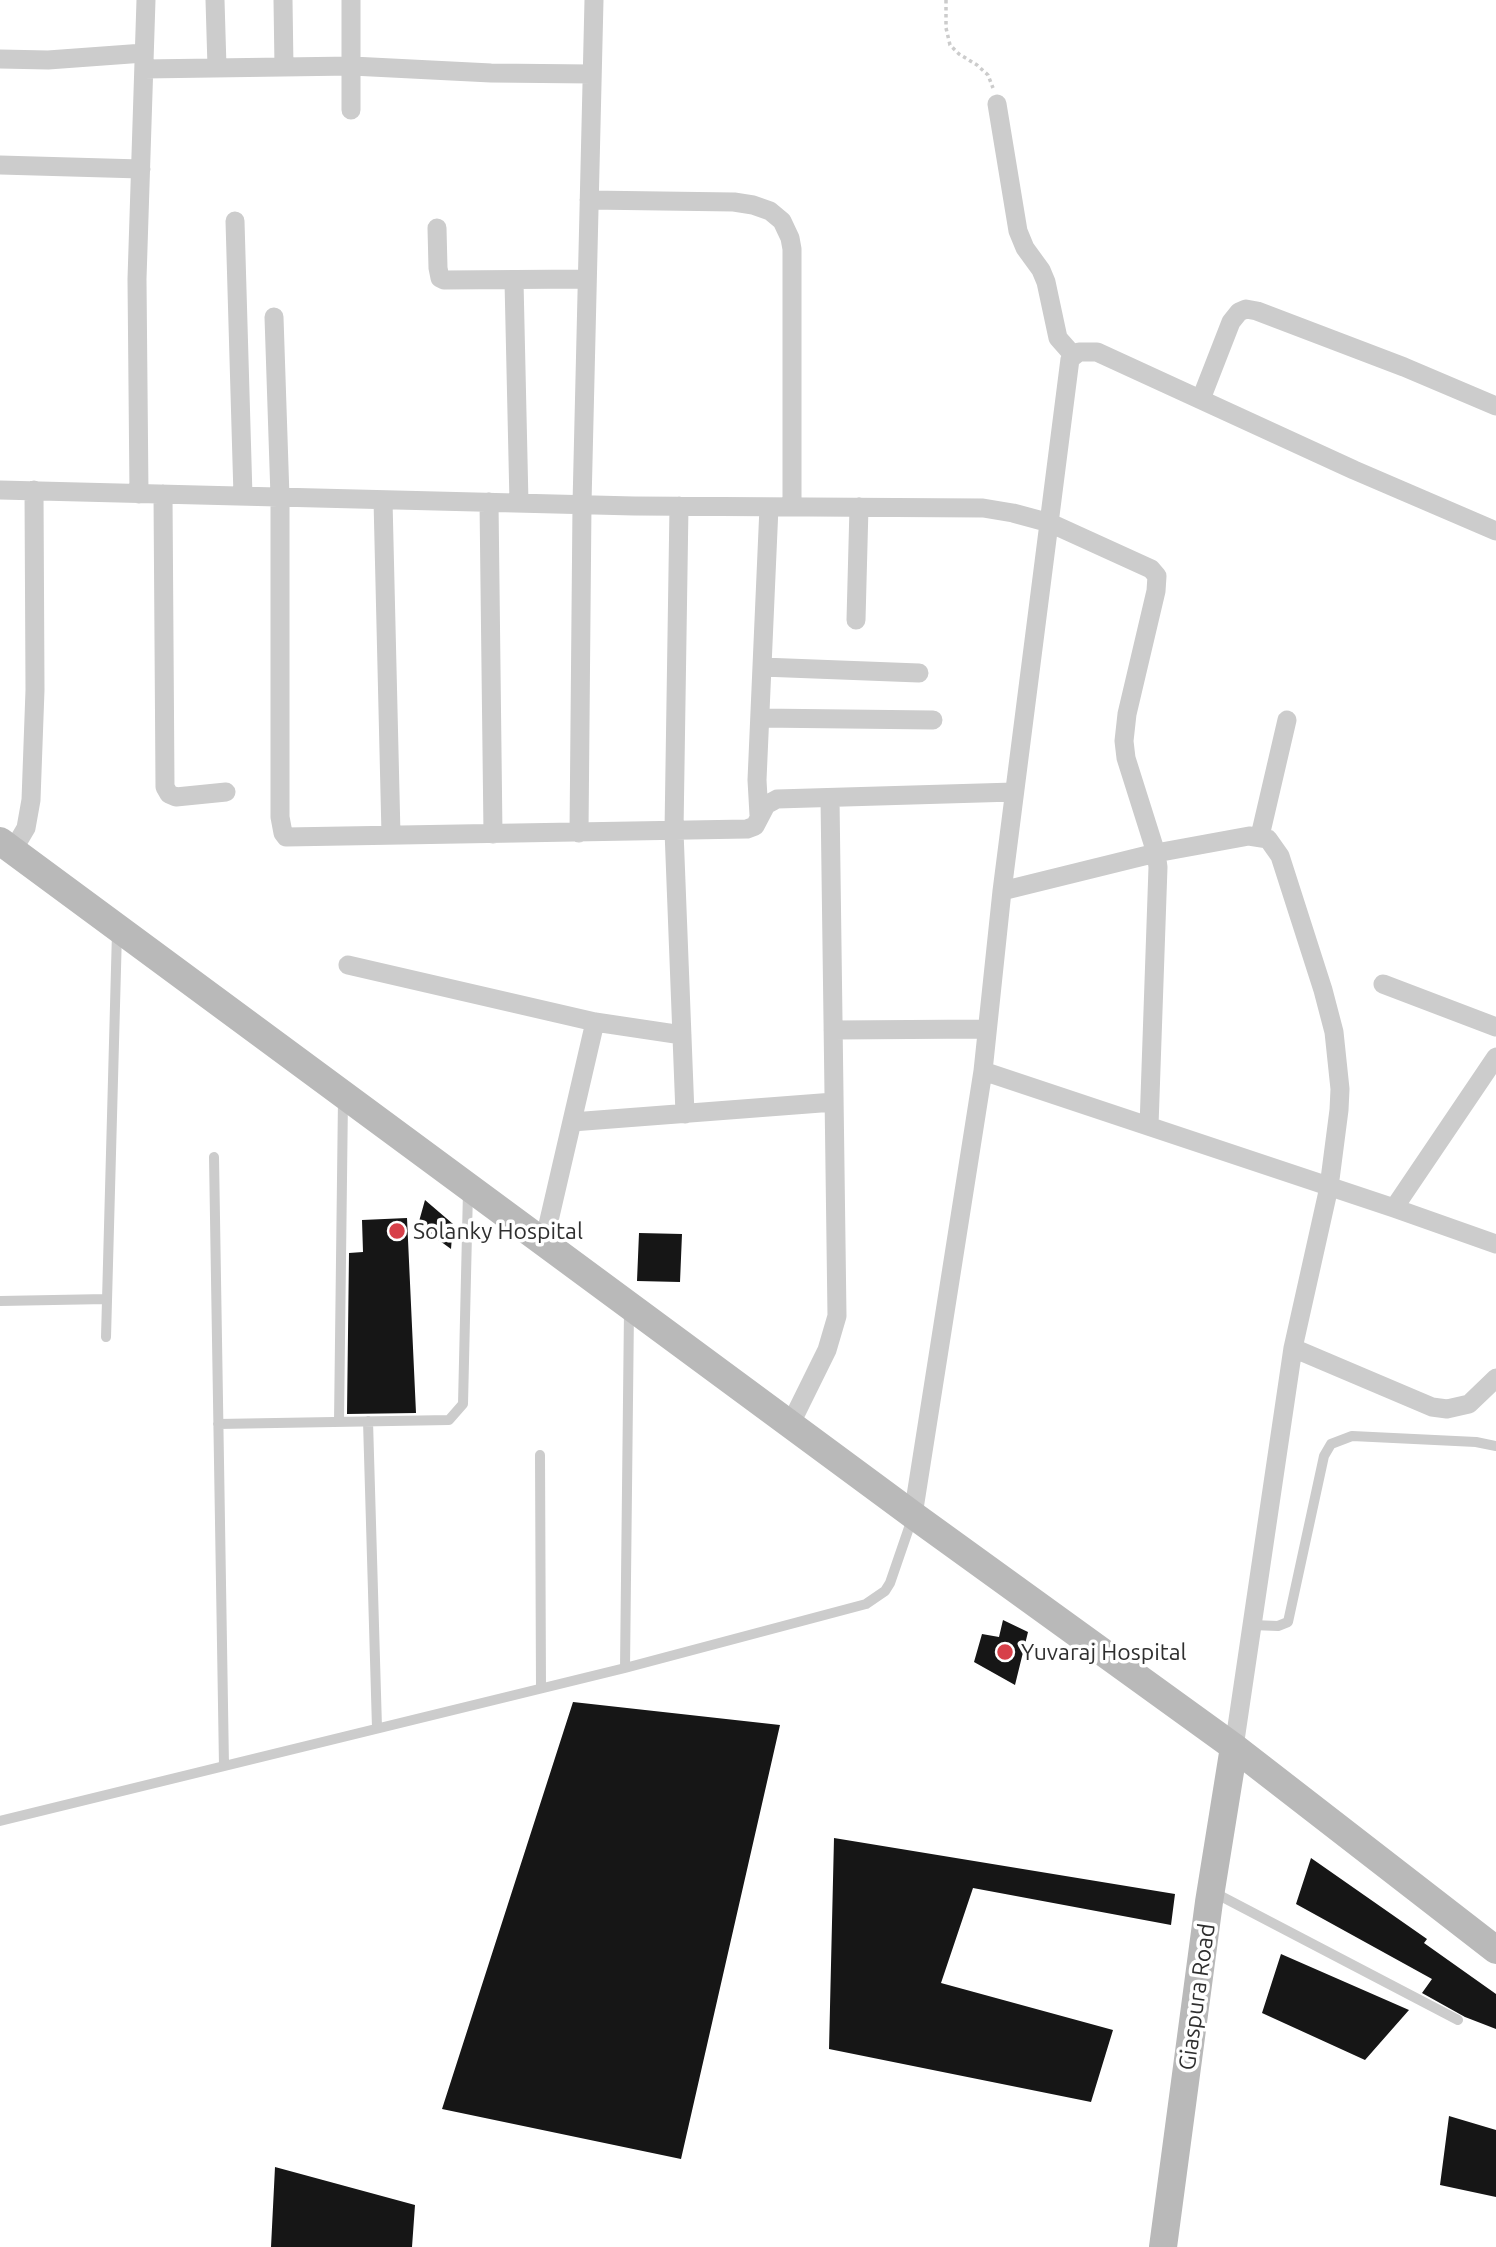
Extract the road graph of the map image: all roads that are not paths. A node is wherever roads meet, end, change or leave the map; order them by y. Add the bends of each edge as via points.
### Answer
1 (146, 0) edge
2 (215, 0) edge
3 (284, 0) edge
4 (351, 0) edge
5 (594, 0) edge
6 (0, 59) edge
7 (144, 62) junction
8 (352, 66) junction
9 (217, 67) junction
10 (284, 67) junction
11 (592, 74) junction
12 (997, 104) road end
13 (351, 110) dead end
14 (0, 165) edge
15 (141, 169) junction
16 (589, 200) junction
17 (235, 221) dead end
18 (437, 228) dead end
19 (587, 279) junction
20 (514, 281) junction
21 (274, 317) dead end
22 (1073, 355) junction
23 (1201, 399) junction
24 (1496, 406) edge
25 (0, 489) edge
26 (34, 490) junction
27 (139, 494) junction
28 (163, 494) junction
29 (243, 496) junction
30 (280, 497) junction
31 (383, 500) junction
32 (489, 502) junction
33 (519, 503) junction
34 (582, 504) junction
35 (679, 506) junction
36 (769, 507) junction
37 (792, 507) junction
38 (859, 507) junction
39 (1049, 523) junction
40 (1496, 531) edge
41 (856, 620) dead end
42 (762, 667) junction
43 (919, 673) dead end
44 (760, 718) junction
45 (933, 720) dead end
46 (1287, 720) dead end
47 (226, 792) dead end
48 (1014, 792) junction
49 (830, 798) junction
50 (759, 815) junction
51 (674, 831) junction
52 (579, 833) junction
53 (493, 834) junction
54 (391, 835) junction
55 (1260, 836) junction
56 (6, 846) edge
57 (1156, 853) junction
58 (1002, 891) junction
59 (117, 928) junction
60 (348, 965) dead end
61 (1383, 984) dead end
62 (595, 1022) junction
63 (1496, 1027) edge
64 (986, 1029) junction
65 (833, 1030) junction
66 (682, 1035) junction
67 (1496, 1057) edge
68 (983, 1071) junction
69 (343, 1094) junction
70 (834, 1102) junction
71 (685, 1114) junction
72 (572, 1122) junction
73 (1149, 1126) junction
74 (214, 1157) dead end
75 (468, 1187) junction
76 (1329, 1187) junction
77 (1394, 1208) junction
78 (544, 1242) junction
79 (1496, 1244) edge
80 (107, 1299) junction
81 (0, 1301) edge
82 (629, 1306) junction
83 (106, 1337) dead end
84 (1293, 1348) junction
85 (1496, 1378) edge
86 (368, 1421) junction
87 (339, 1422) junction
88 (218, 1424) junction
89 (790, 1425) junction
90 (1496, 1446) edge
91 (540, 1455) dead end
92 (913, 1515) junction
93 (1252, 1625) junction
94 (625, 1668) junction
95 (541, 1688) junction
96 (377, 1728) junction
97 (1234, 1747) junction
98 (224, 1766) junction
99 (0, 1821) edge
100 (1212, 1891) junction
101 (1496, 1950) edge
102 (1458, 2020) dead end
103 (1163, 2247) edge
104 (1170, 2247) edge

1 - 7 street
2 - 9 street
3 - 10 street
4 - 8 street
5 - 11 street
6 - 7 street
7 - 9 street
7 - 15 street
8 - 10 street
8 - 11 street
8 - 13 street
9 - 10 street
11 - 16 street
12 - 22 street via 1018,231 1046,282 1058,338
14 - 15 street
15 - 27 street
16 - 19 street
16 - 37 street via 734,202 769,211 782,221 792,249
17 - 29 street
18 - 20 street via 440,278
19 - 20 street
19 - 34 street
20 - 33 street
21 - 30 street
22 - 23 street via 1097,352
22 - 39 street
23 - 24 street via 1231,322 1246,309
23 - 40 street
25 - 26 street
26 - 27 street
26 - 56 street via 31,800 26,828
27 - 28 street
28 - 29 street
28 - 47 street via 165,787 176,797
29 - 30 street
30 - 31 street
30 - 54 street via 283,833 292,838
31 - 32 street
31 - 54 street
32 - 33 street
32 - 53 street
33 - 34 street
34 - 35 street
34 - 52 street
35 - 36 street
35 - 51 street
36 - 37 street
36 - 42 street
37 - 38 street
38 - 39 street via 997,509
38 - 41 street
39 - 48 street
39 - 57 street via 1151,569 1157,576 1124,741
42 - 43 street
42 - 44 street
44 - 45 street
44 - 50 street
46 - 55 street
48 - 49 street
48 - 58 street
49 - 50 street via 777,799
49 - 65 street
50 - 51 street via 755,826 747,830
51 - 52 street
51 - 66 street
52 - 53 street
53 - 54 street
55 - 57 street
55 - 76 street via 1268,839 1280,856 1334,1032 1340,1089
56 - 59 street
57 - 58 street
57 - 73 street
58 - 64 street
59 - 69 street
59 - 80 lane
60 - 62 street
61 - 63 street
62 - 66 street
62 - 72 street
64 - 65 street
64 - 68 street
65 - 70 street
66 - 71 street
67 - 77 street
68 - 73 street
68 - 92 street
69 - 75 street
69 - 87 lane
70 - 71 street
70 - 89 street via 837,1316 827,1350
71 - 72 street
72 - 78 street
73 - 76 street
74 - 88 lane
75 - 78 street
75 - 86 lane via 463,1404 449,1420
76 - 77 street
76 - 84 street
77 - 79 street
78 - 82 street
80 - 81 lane
80 - 83 lane
82 - 89 street
82 - 94 lane
84 - 85 street via 1432,1407 1469,1404
84 - 93 street
86 - 87 lane
86 - 96 lane
87 - 88 lane
88 - 98 lane
89 - 92 street
90 - 93 lane via 1352,1437 1331,1444 1324,1456 1288,1622
91 - 95 lane
92 - 94 lane via 890,1583 866,1604
92 - 97 street
93 - 97 street
94 - 95 lane
95 - 96 lane
96 - 98 lane
97 - 100 street, Giaspura Road
97 - 101 street
98 - 99 lane
100 - 102 lane
100 - 103 street, Giaspura Road
103 - 104 lane

